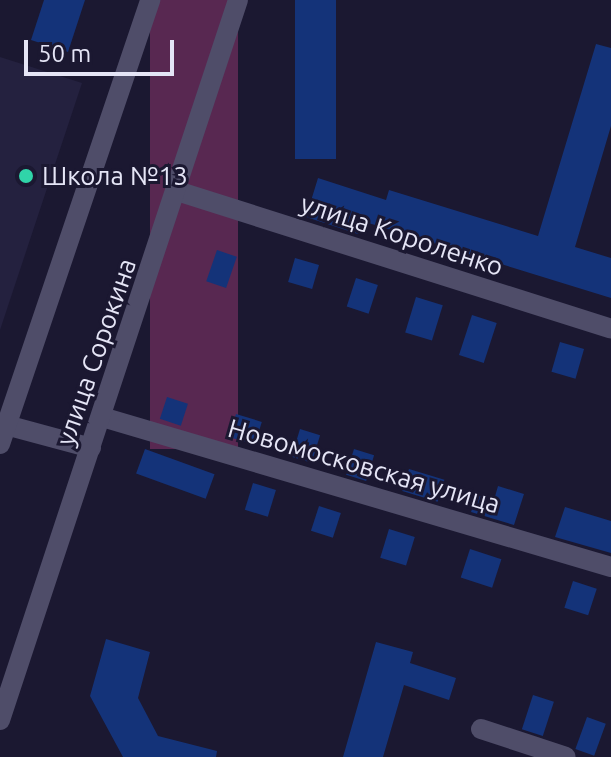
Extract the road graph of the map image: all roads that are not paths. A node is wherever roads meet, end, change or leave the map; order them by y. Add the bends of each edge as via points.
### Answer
1 (150, 0) edge
2 (238, 0) edge
3 (177, 191) junction
4 (611, 329) edge
5 (102, 417) junction
6 (3, 434) edge
7 (91, 448) junction
8 (611, 567) edge
9 (0, 720) edge
10 (481, 729) dead end
11 (566, 757) edge

1 - 6 street
2 - 3 street, улица Сорокина
3 - 4 street, улица Короленко
3 - 5 street, улица Сорокина
5 - 7 street, улица Сорокина
5 - 8 street, Новомосковская улица
6 - 7 street
7 - 9 street, улица Сорокина
10 - 11 street

